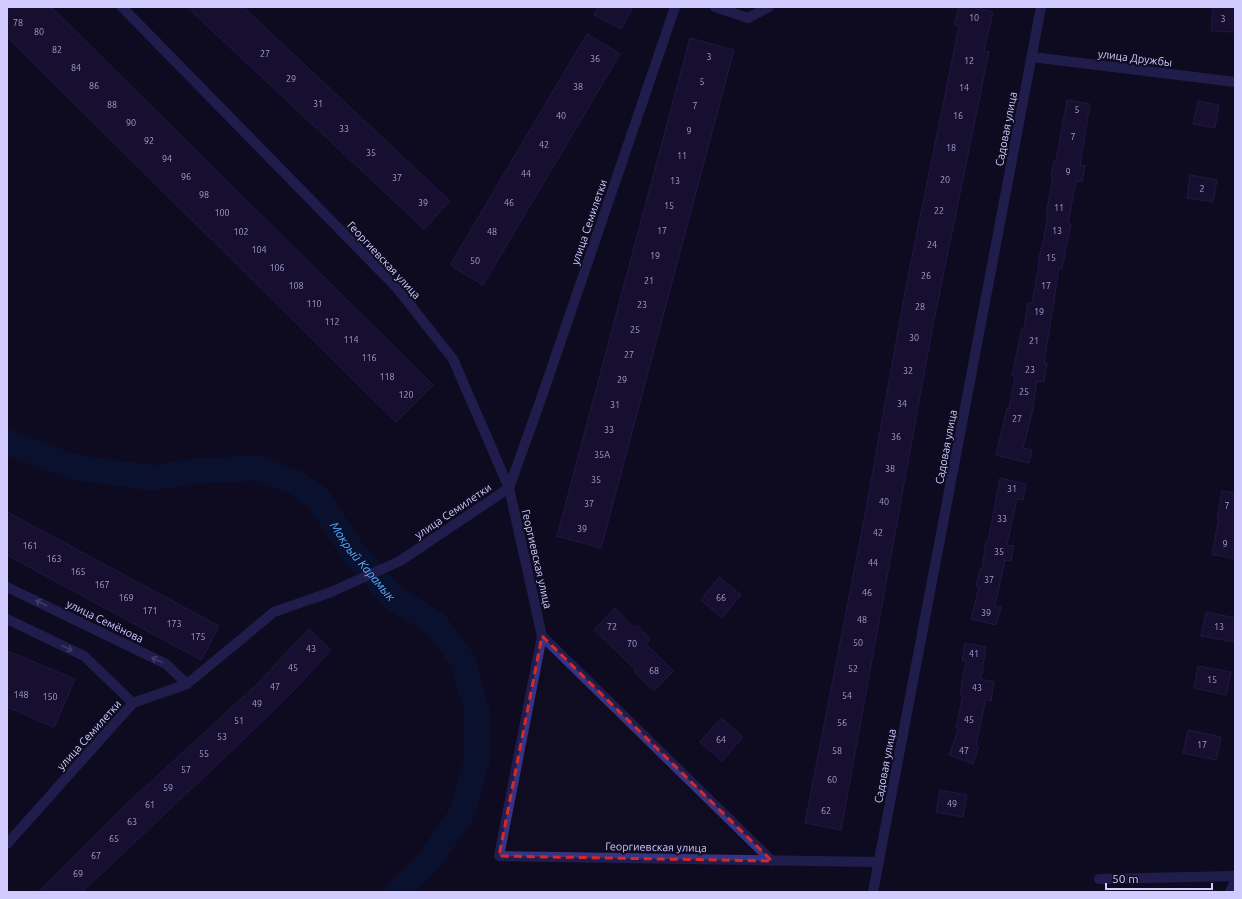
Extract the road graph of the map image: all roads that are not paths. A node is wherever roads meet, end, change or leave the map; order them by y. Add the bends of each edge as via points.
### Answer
1 (122, 7) edge
2 (675, 7) edge
3 (715, 7) edge
4 (769, 7) edge
5 (1042, 7) edge
6 (1032, 57) junction
7 (1235, 82) edge
8 (509, 488) junction
9 (7, 587) edge
10 (7, 619) edge
11 (542, 636) junction
12 (187, 684) junction
13 (133, 703) junction
14 (7, 844) edge
15 (772, 861) junction
16 (879, 862) junction
17 (1235, 876) edge
18 (1099, 880) dead end
19 (1235, 882) edge
20 (873, 892) edge
21 (1230, 892) edge

1 - 8 street, Георгиевская улица via 396,287 453,359
2 - 8 street, улица Семилетки
3 - 4 street via 748,18
5 - 6 street, Садовая улица
6 - 7 street, улица Дружбы
6 - 16 street, Садовая улица
8 - 11 street, Георгиевская улица
8 - 12 street, улица Семилетки via 400,561 331,592 274,612
12 -> 9 street, улица Семёнова via 166,664
10 -> 13 street via 84,656
11 - 15 street
11 - 15 street, Георгиевская улица via 499,856
12 - 13 street, улица Семилетки
13 - 14 street, улица Семилетки
15 - 16 street, Георгиевская улица
16 - 20 street, Садовая улица
17 - 18 street
19 - 21 street

